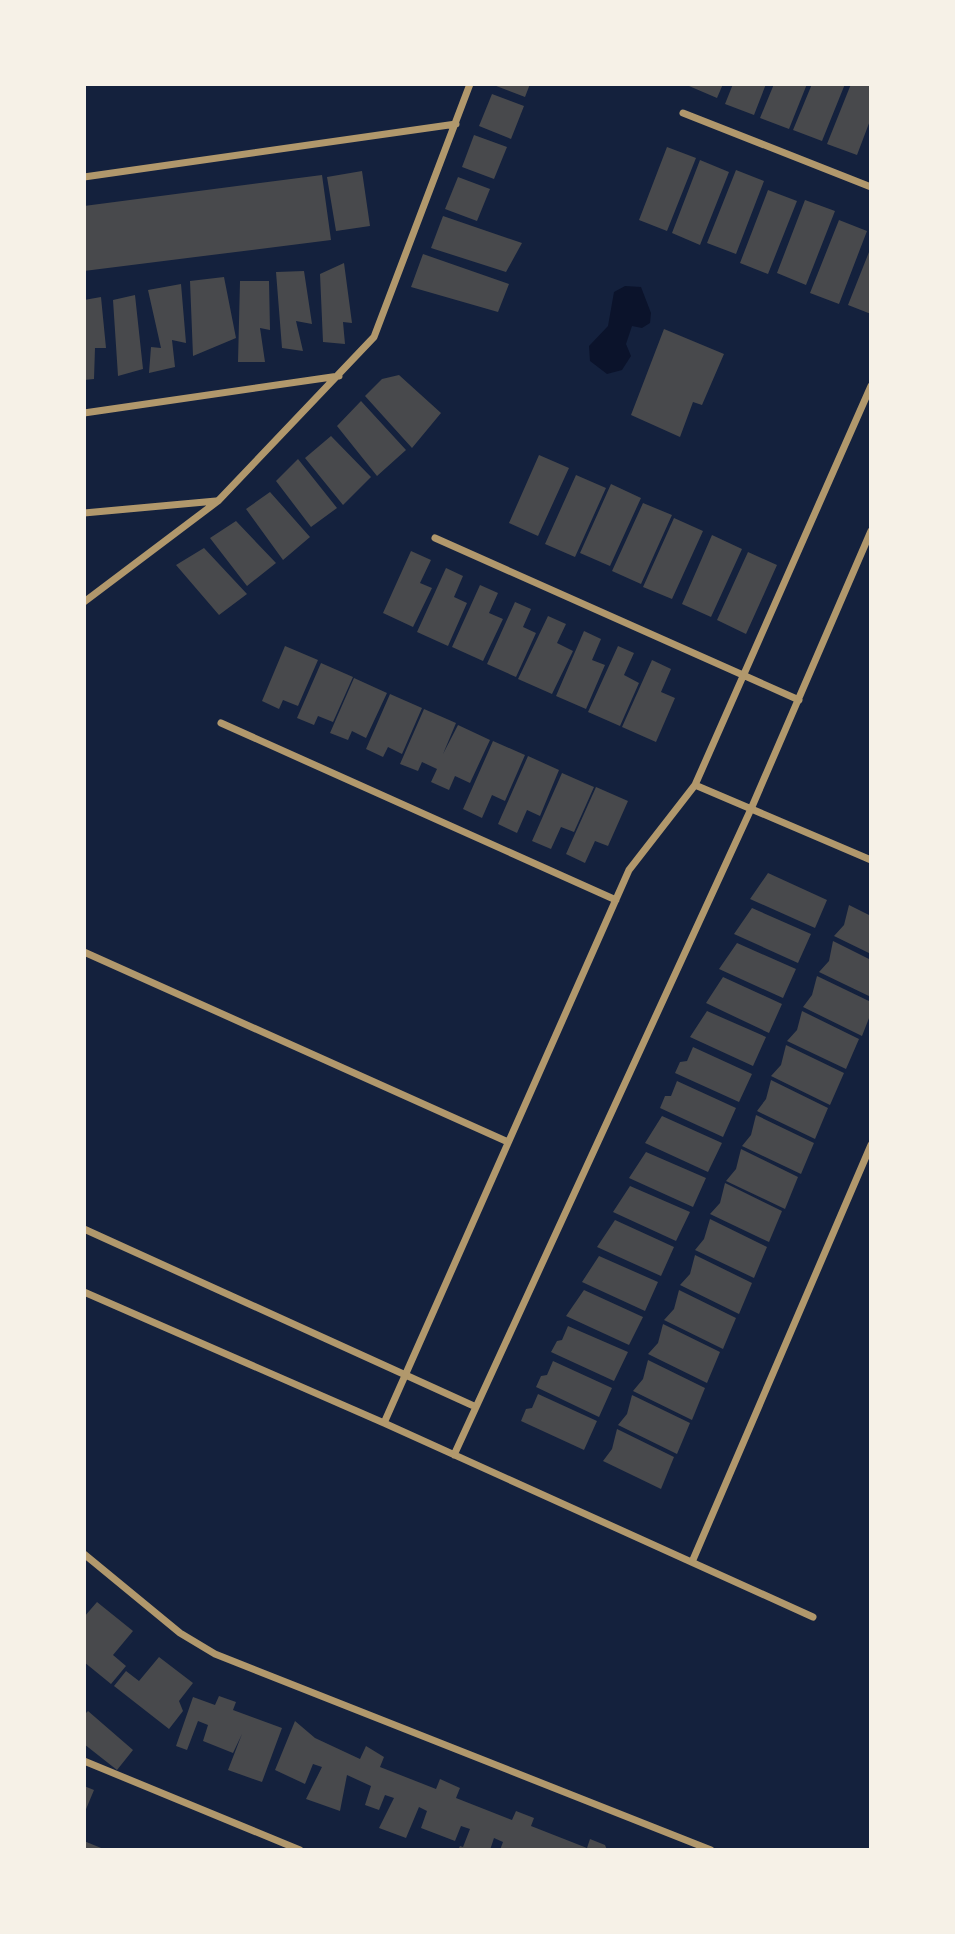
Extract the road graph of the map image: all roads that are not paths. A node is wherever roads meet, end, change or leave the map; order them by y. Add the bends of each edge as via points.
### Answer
1 (470, 84) edge
2 (682, 113) dead end
3 (456, 124) junction
4 (84, 177) edge
5 (871, 187) edge
6 (339, 376) junction
7 (871, 386) edge
8 (84, 412) edge
9 (218, 501) junction
10 (84, 513) edge
11 (871, 531) edge
12 (435, 538) dead end
13 (84, 602) edge
14 (745, 677) junction
15 (799, 700) junction
16 (221, 723) dead end
17 (695, 785) junction
18 (751, 809) junction
19 (871, 860) edge
20 (615, 900) junction
21 (84, 952) edge
22 (508, 1142) junction
23 (871, 1145) edge
24 (84, 1229) edge
25 (84, 1292) edge
26 (404, 1375) junction
27 (476, 1407) junction
28 (384, 1423) junction
29 (454, 1455) junction
30 (84, 1554) edge
31 (692, 1562) junction
32 (813, 1617) dead end
33 (84, 1761) edge
34 (300, 1850) edge
35 (711, 1850) edge

1 - 3 street
2 - 5 street
3 - 4 street
3 - 6 street via 374,337
6 - 8 street
6 - 9 street
7 - 14 street
9 - 10 street
9 - 13 street
11 - 15 street
12 - 14 street
14 - 15 street
14 - 17 street
15 - 18 street
16 - 20 street
17 - 18 street
17 - 20 street via 629,870
18 - 19 street
18 - 27 street
20 - 22 street
21 - 22 street
22 - 26 street
23 - 31 street
24 - 26 street
25 - 28 street
26 - 27 street
26 - 28 street
27 - 29 street
28 - 29 street
29 - 31 street
30 - 35 street via 180,1633 215,1654
31 - 32 street
33 - 34 street

